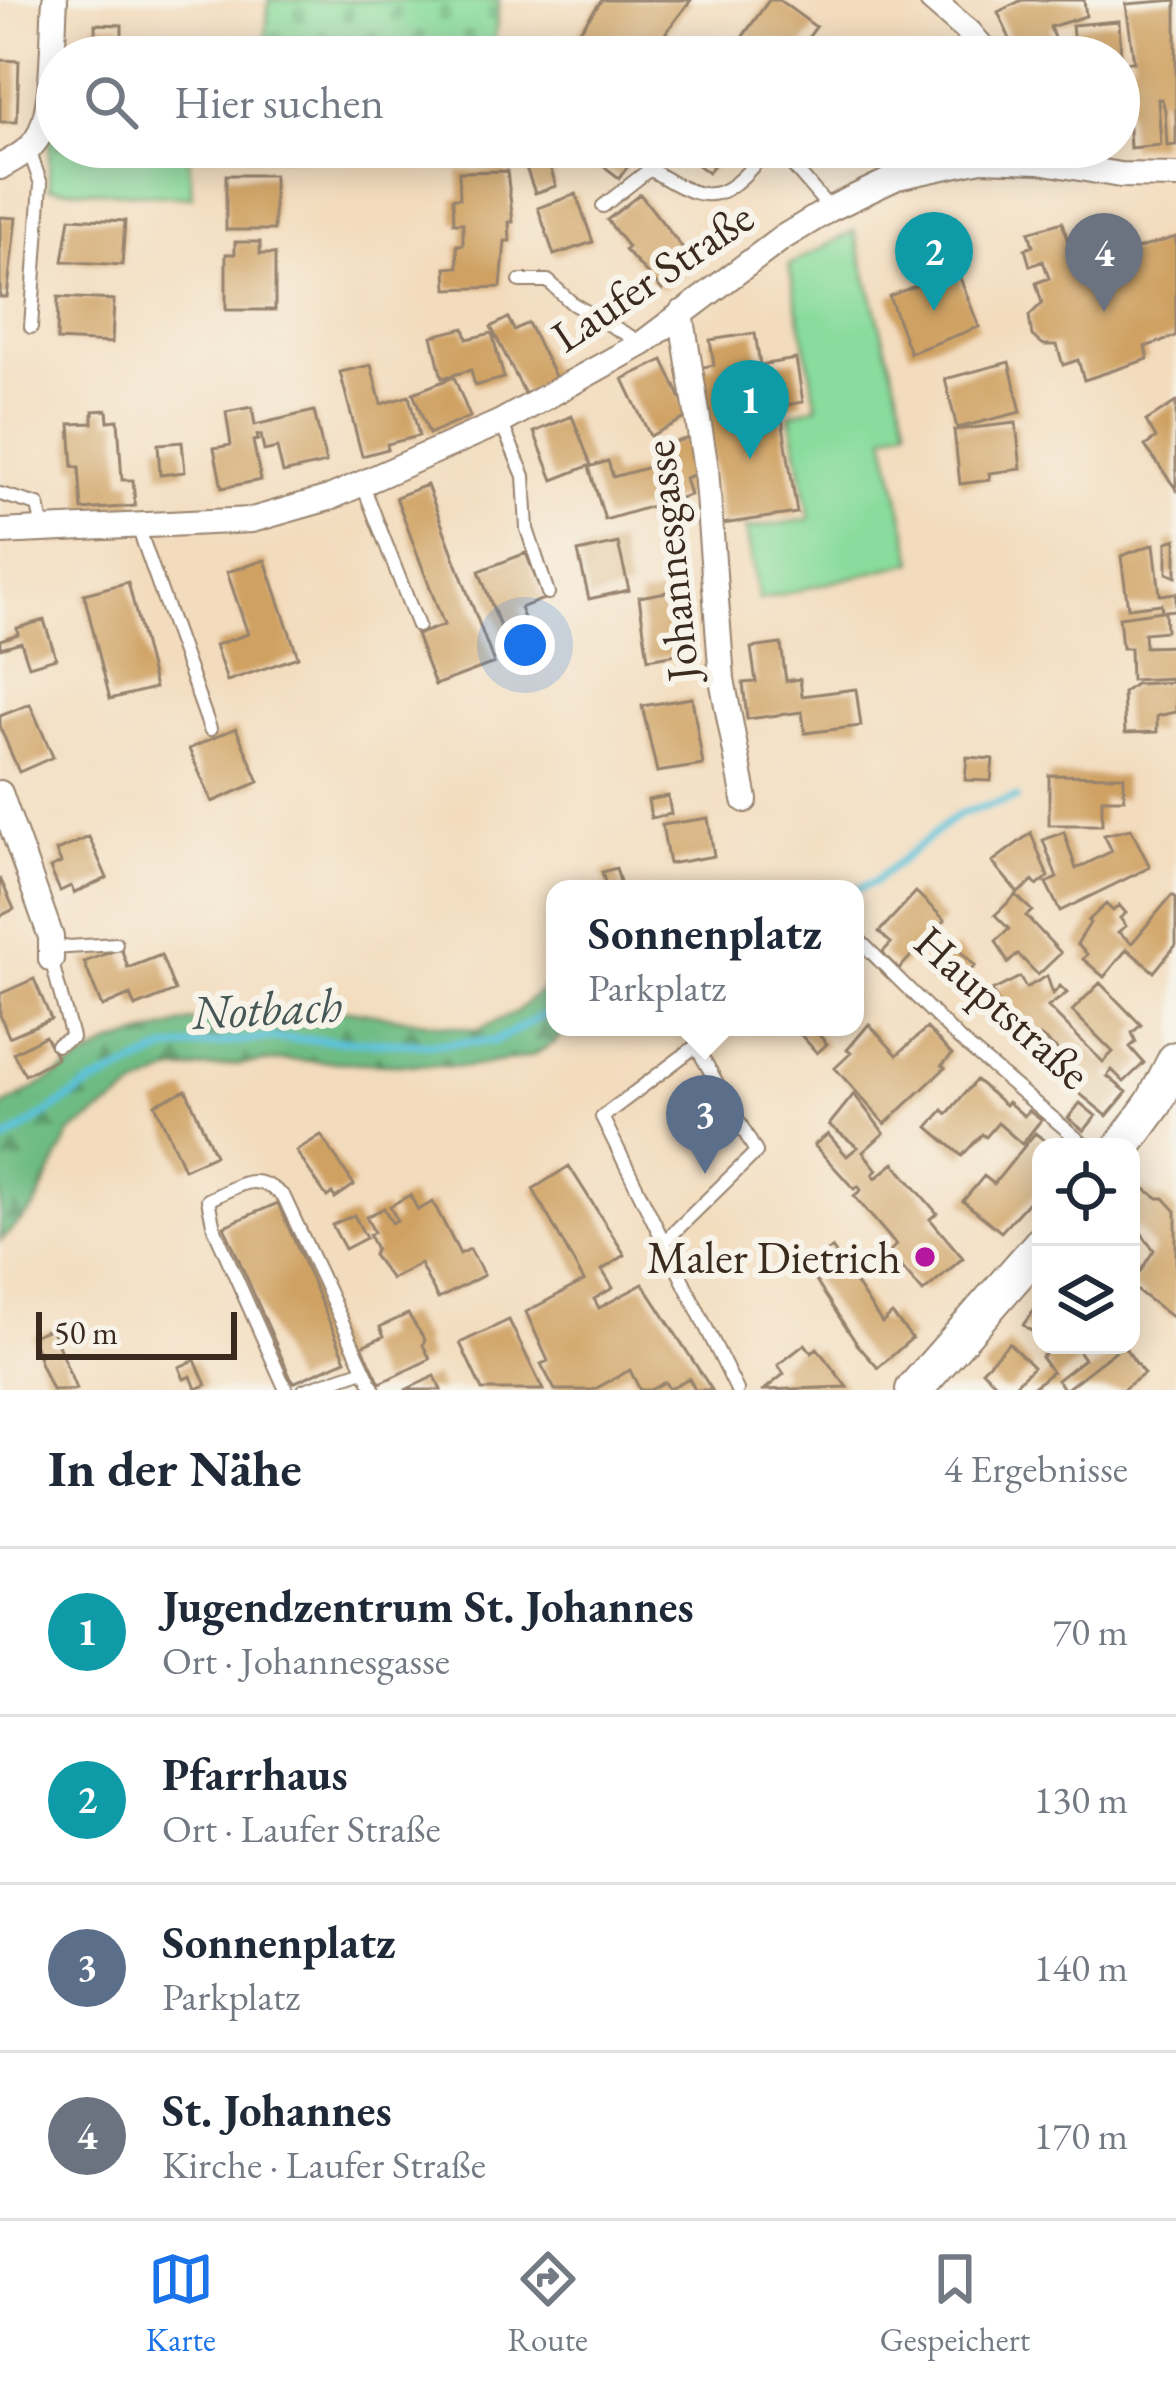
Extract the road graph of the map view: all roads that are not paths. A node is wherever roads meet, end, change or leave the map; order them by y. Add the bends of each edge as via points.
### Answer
1 (55, 0) edge
2 (932, 0) edge
3 (52, 36) edge
4 (972, 36) edge
5 (36, 139) edge
6 (28, 149) junction
7 (0, 167) edge
8 (754, 168) edge
9 (793, 168) edge
10 (928, 168) edge
11 (1093, 168) edge
12 (1176, 176) edge
13 (603, 206) dead end
14 (830, 209) junction
15 (520, 281) dead end
16 (681, 313) junction
17 (31, 327) dead end
18 (643, 344) junction
19 (501, 422) junction
20 (362, 483) junction
21 (0, 494) edge
22 (138, 527) junction
23 (43, 529) junction
24 (0, 532) edge
25 (548, 592) dead end
26 (418, 626) dead end
27 (210, 729) dead end
28 (0, 793) edge
29 (745, 800) dead end
30 (116, 944) dead end
31 (864, 946) edge
32 (52, 953) junction
33 (57, 1045) dead end
34 (1176, 1060) edge
35 (1077, 1138) edge
36 (1129, 1138) edge
37 (662, 1244) junction
38 (1040, 1246) edge
39 (364, 1370) junction
40 (286, 1390) edge
41 (304, 1390) edge
42 (374, 1390) edge
43 (737, 1390) edge
44 (914, 1390) edge

1 - 3 street
2 - 4 street
5 - 6 street
6 - 7 street
6 - 17 lane via 41,184
8 - 13 lane via 733,190 706,195 650,169
9 - 14 lane
10 - 14 street, Laufer Straße
11 - 12 street, Laufer Straße
14 - 16 street, Laufer Straße
15 - 18 lane via 548,281
16 - 18 street, Laufer Straße
16 - 29 street, Johannesgasse via 706,469 722,679
18 - 19 street, Laufer Straße
19 - 20 street, Laufer Straße
19 - 25 lane via 524,476 527,529
20 - 22 street, Laufer Straße via 253,520
20 - 26 lane
21 - 23 lane via 38,505
22 - 23 street, Laufer Straße
22 - 27 lane
23 - 24 street, Laufer Straße
28 - 32 street
30 - 32 lane
31 - 35 lane, Hauptstraße
32 - 33 lane via 72,1036
34 - 36 street, Hauptstraße
37 - 37 lane via 756,1152 696,1046 602,1117
37 - 43 lane
38 - 44 street
39 - 40 lane via 284,1197 254,1180 208,1200
39 - 41 lane
39 - 42 lane

